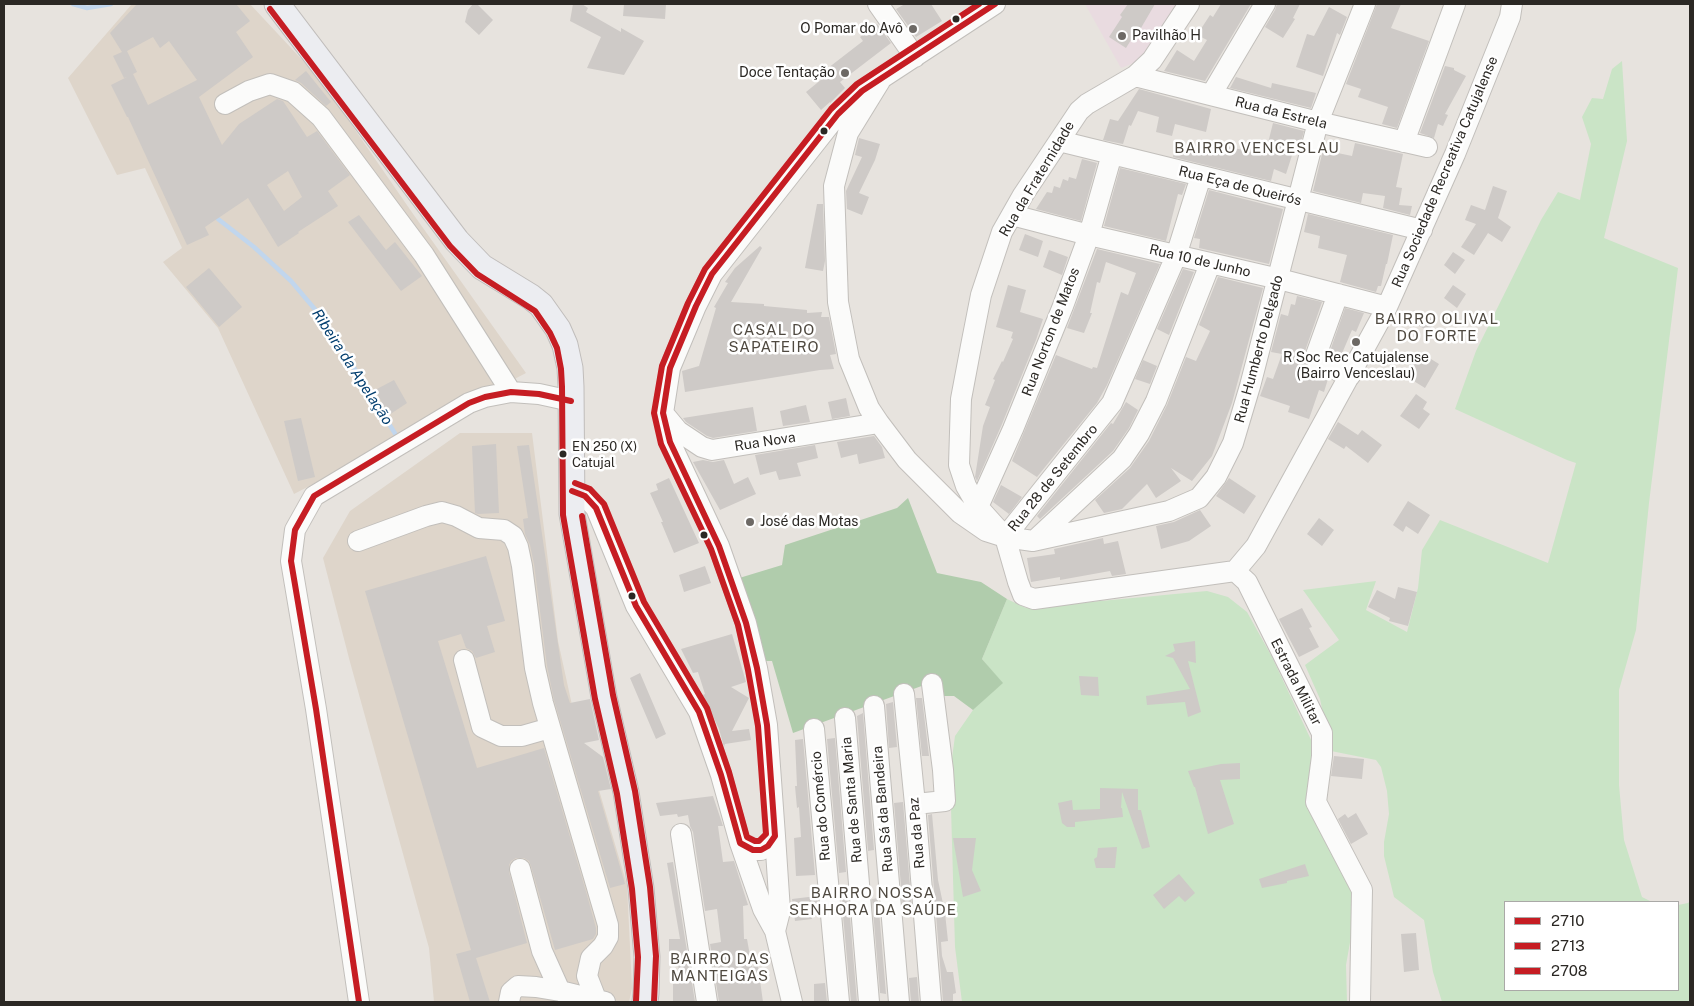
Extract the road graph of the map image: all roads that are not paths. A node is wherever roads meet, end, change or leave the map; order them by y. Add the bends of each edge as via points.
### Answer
1 (277, 4) edge
2 (878, 4) edge
3 (1189, 4) edge
4 (1265, 4) edge
5 (1365, 4) edge
6 (1455, 4) edge
7 (1512, 4) edge
8 (986, 6) edge
9 (915, 57) junction
10 (1135, 76) junction
11 (880, 80) junction
12 (1211, 95) junction
13 (225, 104) dead end
14 (1318, 122) junction
15 (1059, 141) junction
16 (1404, 142) junction
17 (1427, 147) dead end
18 (1112, 154) junction
19 (1202, 176) junction
20 (1297, 200) junction
21 (1012, 216) junction
22 (1422, 230) junction
23 (1089, 235) junction
24 (1176, 256) junction
25 (1210, 264) junction
26 (1279, 279) junction
27 (1338, 294) junction
28 (1387, 307) junction
29 (1350, 376) junction
30 (511, 392) junction
31 (571, 401) junction
32 (663, 413) junction
33 (879, 423) junction
34 (572, 491) junction
35 (978, 507) junction
36 (1005, 537) junction
37 (358, 541) dead end
38 (1033, 541) junction
39 (1235, 570) junction
40 (464, 660) dead end
41 (932, 684) dead end
42 (904, 694) dead end
43 (874, 706) dead end
44 (845, 718) dead end
45 (550, 728) junction
46 (814, 729) dead end
47 (915, 804) junction
48 (681, 834) dead end
49 (775, 836) junction
50 (740, 843) junction
51 (520, 869) dead end
52 (775, 931) junction
53 (560, 991) junction
54 (602, 1001) edge
55 (359, 1002) edge
56 (509, 1002) edge
57 (644, 1002) edge
58 (707, 1002) edge
59 (792, 1002) edge
60 (839, 1002) edge
61 (869, 1002) edge
62 (899, 1002) edge
63 (931, 1002) edge
64 (1360, 1002) edge

1 - 31 main road via 466,251 482,267 531,297 550,316 568,358
2 - 9 street
3 - 10 street, Rua da Fraternidade via 1152,60
4 - 12 street
5 - 14 street, Rua Humberto Delgado
6 - 16 street
7 - 22 street, Rua Sociedade Recreativa Catujalense via 1510,17
8 - 9 street
9 - 11 street
10 - 12 street, Rua da Estrela
10 - 15 street, Rua da Fraternidade via 1087,104
11 - 32 street via 862,91 838,114 712,274 670,368
11 - 33 street, Rua 28 de Setembro via 848,133 834,186 838,302 849,359 869,408
12 - 14 street, Rua da Estrela
13 - 30 street via 270,84 293,92 321,117 424,256
14 - 16 street, Rua da Estrela
14 - 20 street, Rua Humberto Delgado
15 - 18 street, Rua Eça de Queirós
15 - 21 street, Rua da Fraternidade
16 - 17 street, Rua da Estrela
18 - 19 street, Rua Eça de Queirós
18 - 23 street, Rua Norton de Matos
19 - 20 street, Rua Eça de Queirós
19 - 24 street, Rua 28 de Setembro
20 - 22 street, Rua Eça de Queirós
20 - 26 street, Rua Humberto Delgado
21 - 23 street, Rua 10 de Junho
21 - 35 street, Rua da Fraternidade via 1002,232 981,295 961,399 959,465
22 - 28 street, Rua Sociedade Recreativa Catujalense
23 - 24 street, Rua 10 de Junho
23 - 35 street, Rua Norton de Matos via 1017,420
24 - 25 street, Rua 10 de Junho
24 - 36 street, Rua 28 de Setembro via 1112,403
25 - 26 street, Rua 10 de Junho
25 - 38 street via 1156,401 1139,434 1122,459
26 - 27 street, Rua 10 de Junho
26 - 38 street, Rua Humberto Delgado via 1233,443 1216,477 1199,498 1169,510
27 - 28 street, Rua 10 de Junho
27 - 29 street via 1315,358
28 - 29 street, Rua Sociedade Recreativa Catujalense
29 - 39 street, Rua Sociedade Recreativa Catujalense via 1256,546
30 - 31 street
30 - 55 street via 469,403 314,496 295,530 291,561
31 - 34 main road
32 - 33 street, Rua Nova via 678,430 712,450
32 - 49 street via 670,442 719,546 746,623 767,725
33 - 36 street, Rua 28 de Setembro via 907,460 960,513 986,531
34 - 50 street via 585,496 596,508 636,606 699,712
34 - 57 main road via 578,552 604,697 626,792 641,888 647,957
35 - 36 street, Rua da Fraternidade
36 - 38 street, Rua Humberto Delgado
36 - 39 street via 1023,596 1034,600
37 - 45 street via 442,512 479,528 504,530 513,536 522,566 535,668
39 - 64 street, Estrada Militar via 1247,582 1322,733 1316,802 1362,890
40 - 45 street via 482,727 501,736 522,736
41 - 47 street via 945,801
42 - 47 street, Rua da Paz
43 - 62 street, Rua Sá da Bandeira
44 - 61 street, Rua de Santa Maria
45 - 54 street via 608,925 608,937 591,958 587,976
46 - 60 street, Rua do Comércio
47 - 63 street, Rua da Paz
48 - 58 street
49 - 50 street via 761,850 753,850
49 - 52 street via 780,911
50 - 52 street via 763,909
51 - 53 street via 542,951
52 - 59 street
53 - 54 street
53 - 56 street via 518,986 511,992

